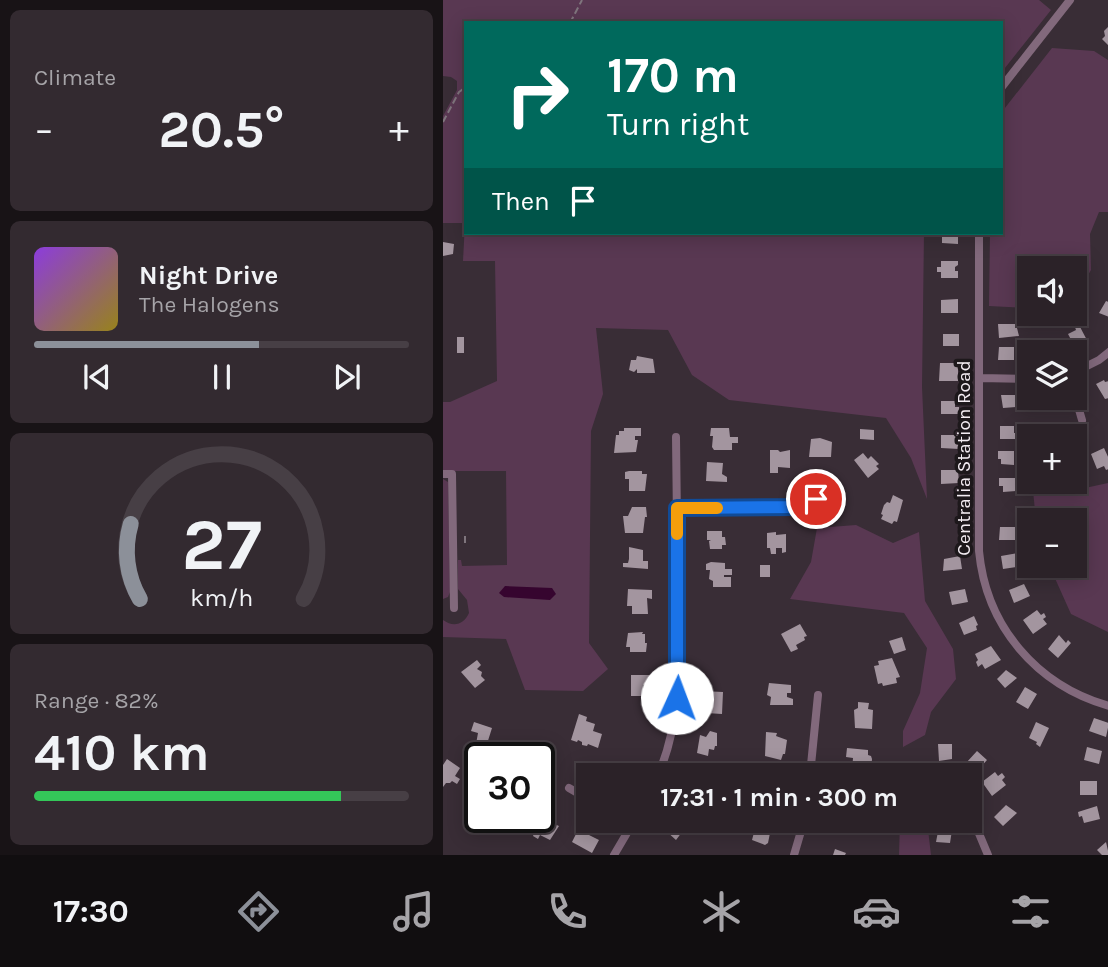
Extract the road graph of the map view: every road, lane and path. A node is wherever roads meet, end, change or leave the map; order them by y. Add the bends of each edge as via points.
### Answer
1 (582, 0) edge
2 (1070, 0) edge
3 (571, 21) edge
4 (1003, 85) edge
5 (464, 88) edge
6 (443, 122) edge
7 (979, 235) edge
8 (1108, 352) edge
9 (1087, 366) edge
10 (980, 378) junction
11 (1017, 379) edge
12 (1079, 410) edge
13 (1082, 420) dead end
14 (676, 437) dead end
15 (443, 474) edge
16 (816, 499) dead end
17 (677, 508) junction
18 (465, 536) dead end
19 (465, 545) dead end
20 (454, 608) dead end
21 (818, 695) dead end
22 (1108, 706) edge
23 (663, 763) edge
24 (811, 763) edge
25 (569, 788) dead end
26 (576, 792) edge
27 (625, 833) edge
28 (800, 833) edge
29 (979, 833) edge
30 (614, 855) edge
31 (794, 855) edge
32 (988, 855) edge

1 - 3 path
2 - 4 street
5 - 6 path
7 - 10 street, Centralia Station Road
8 - 9 street
10 - 11 street
10 - 22 street, Centralia Station Road via 979,551 990,601 1015,645 1048,678
12 - 13 street
14 - 17 street
15 - 20 street via 452,474
16 - 17 street via 798,507
17 - 23 street via 677,698
18 - 19 path
21 - 24 street
25 - 26 street
27 - 30 street
28 - 31 street
29 - 32 street

